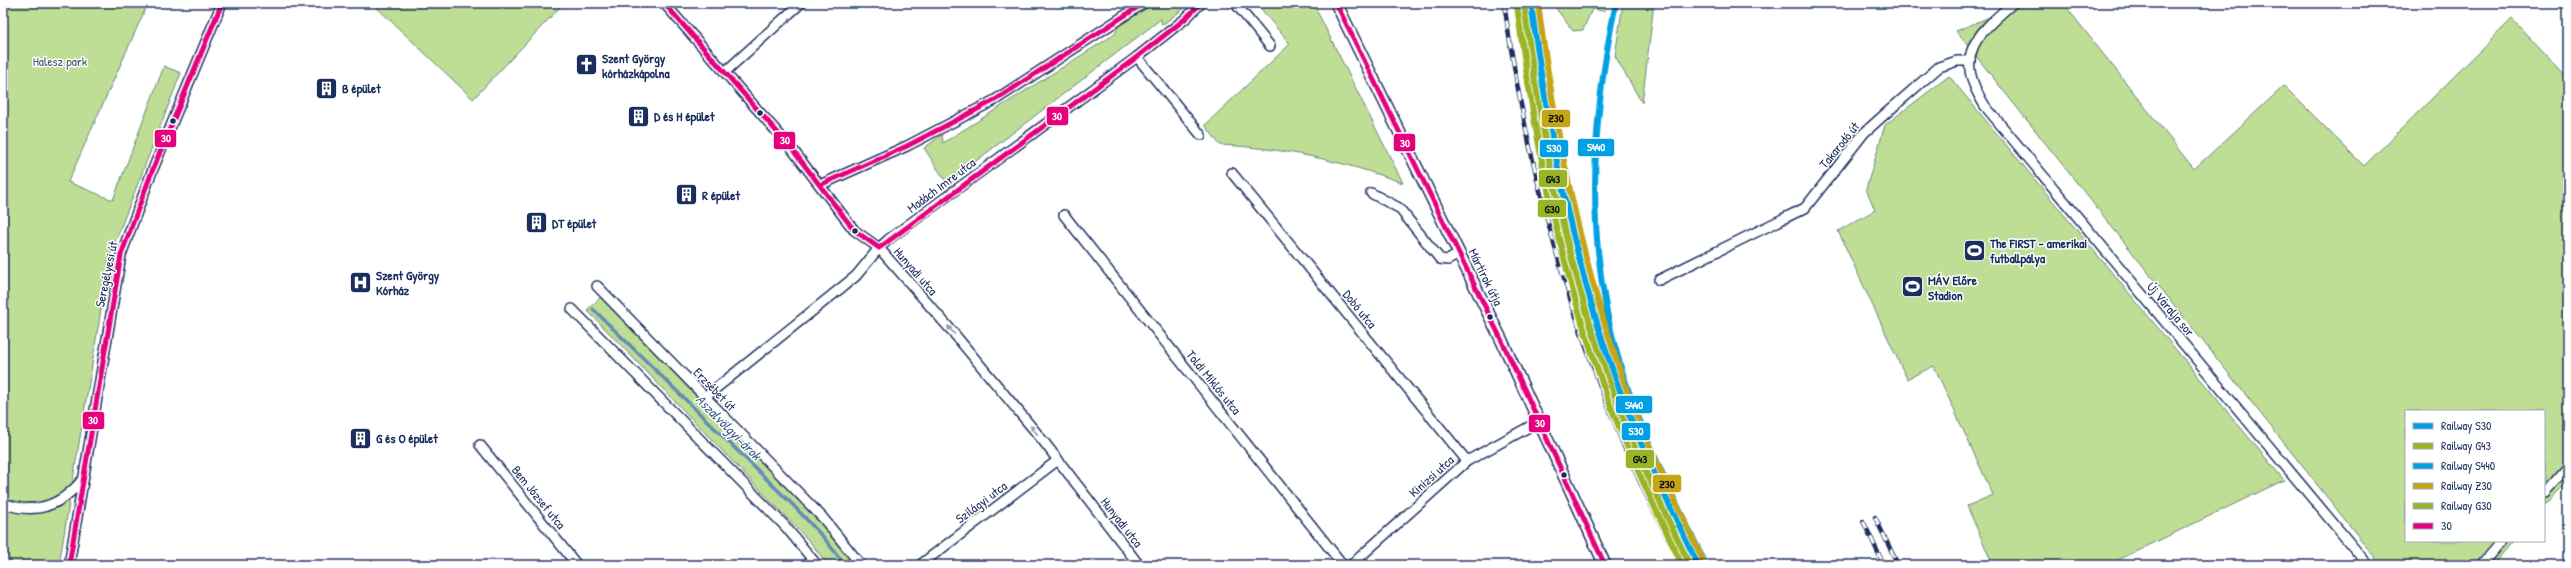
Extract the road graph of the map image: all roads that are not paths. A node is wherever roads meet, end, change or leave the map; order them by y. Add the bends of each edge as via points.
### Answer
1 (222, 3) edge
2 (664, 3) edge
3 (801, 3) edge
4 (1144, 3) edge
5 (1201, 3) edge
6 (1235, 3) edge
7 (1336, 3) edge
8 (2014, 3) edge
9 (1270, 46) dead end
10 (1137, 57) junction
11 (1970, 61) junction
12 (726, 71) junction
13 (1201, 135) dead end
14 (1232, 173) dead end
15 (820, 185) junction
16 (1371, 193) dead end
17 (1064, 215) dead end
18 (879, 248) junction
19 (1459, 254) junction
20 (1659, 280) dead end
21 (597, 286) dead end
22 (572, 308) dead end
23 (705, 397) junction
24 (1538, 422) junction
25 (480, 445) dead end
26 (1058, 460) junction
27 (1467, 462) junction
28 (2568, 466) edge
29 (84, 478) junction
30 (2545, 492) edge
31 (3, 503) edge
32 (2500, 542) edge
33 (69, 565) edge
34 (577, 565) edge
35 (817, 565) edge
36 (861, 565) edge
37 (920, 565) edge
38 (1139, 565) edge
39 (1343, 565) edge
40 (1351, 565) edge
41 (1605, 565) edge
42 (2368, 565) edge
43 (2481, 565) edge

1 - 29 street, Seregélyesi út via 151,174 121,255
2 - 12 street, Hunyadi utca
3 - 12 street
4 - 15 street via 995,100 907,146
5 - 10 street, Madách Imre utca
6 - 9 street
7 - 19 street, Mártírok útja
8 - 11 street via 1983,29 1972,49
10 - 13 street
10 - 18 street, Madách Imre utca
11 - 20 street, Takarodó út via 1957,61 1939,67 1884,115 1859,139 1805,208
11 - 42 street, Új Váralja sor via 1972,83 1985,106
12 - 15 street, Hunyadi utca
14 - 27 street, Dobó utca
15 - 18 street, Hunyadi utca via 854,230
16 - 19 street via 1399,208 1440,259 1448,260
17 - 39 street, Toldi Miklós utca
18 - 23 street, Madách Imre utca via 856,276
26 -> 18 street, Hunyadi utca via 956,336
19 - 24 street, Mártírok útja
21 - 23 street, Erzsébet út
22 - 35 street via 774,514
23 - 36 street, Erzsébet út via 823,518
24 - 27 street, Kinizsi utca
24 - 41 street, Mártírok útja
25 - 34 street, Bem József utca
26 - 37 street, Szilágyi utca
26 - 38 street, Hunyadi utca
27 - 40 street, Kinizsi utca
28 - 30 street
29 - 31 street via 64,498 46,508 28,509
29 - 33 street, Seregélyesi út
32 - 43 street

